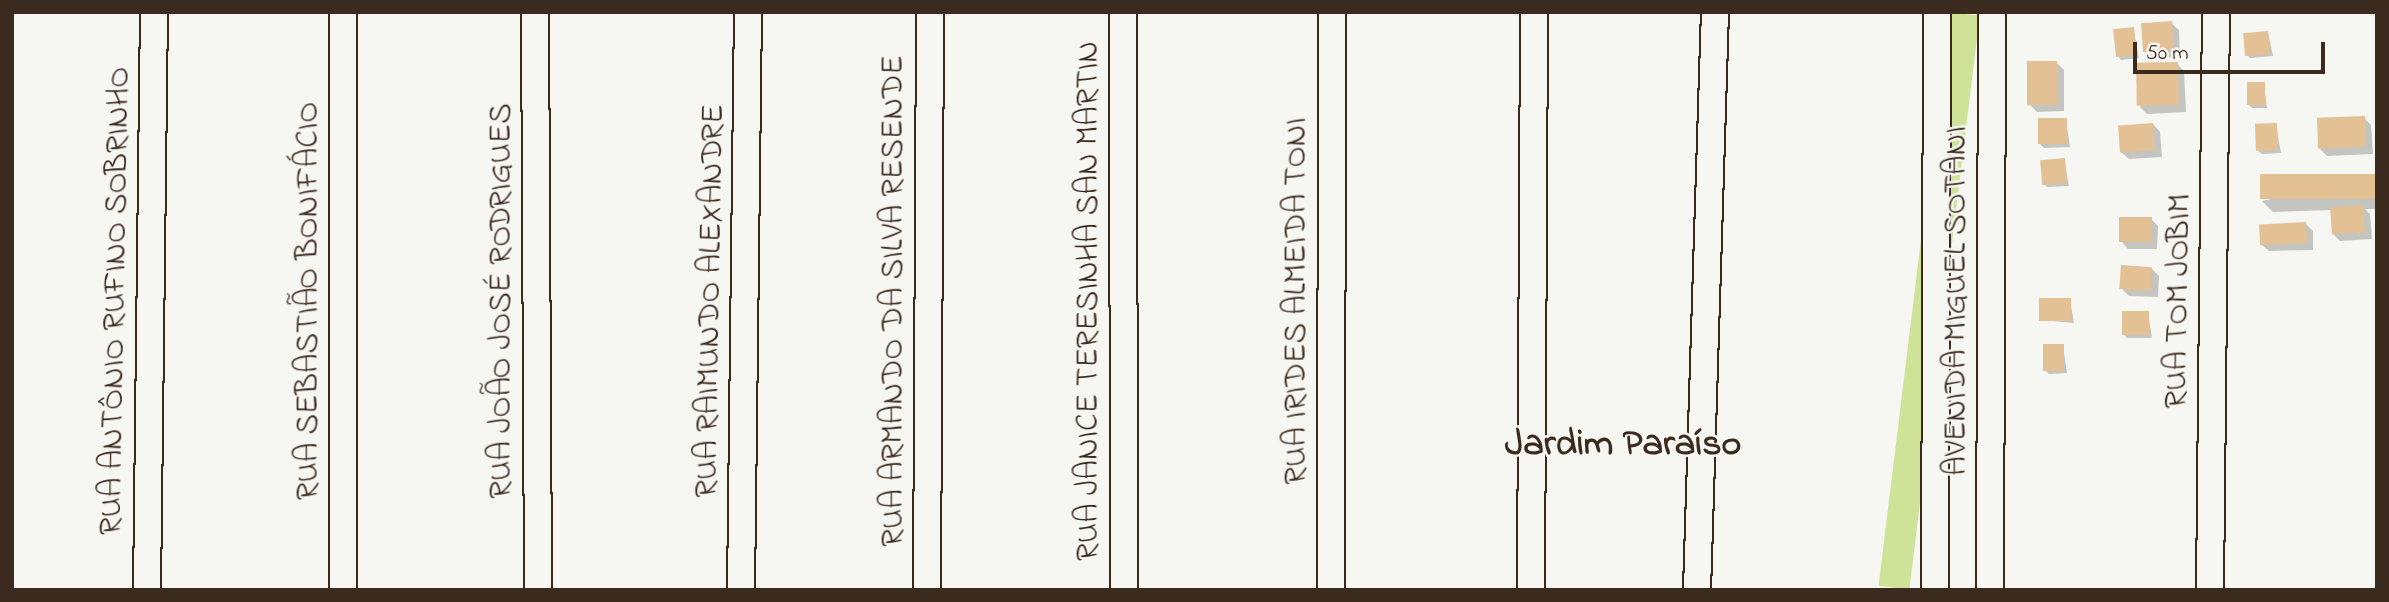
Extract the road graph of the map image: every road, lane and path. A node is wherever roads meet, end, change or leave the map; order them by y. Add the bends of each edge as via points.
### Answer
1 (154, 12) edge
2 (343, 12) edge
3 (536, 12) edge
4 (748, 12) edge
5 (930, 12) edge
6 (1123, 12) edge
7 (1332, 12) edge
8 (1534, 12) edge
9 (1715, 12) edge
10 (1937, 12) edge
11 (1992, 12) edge
12 (2216, 12) edge
13 (147, 590) edge
14 (343, 590) edge
15 (538, 590) edge
16 (741, 590) edge
17 (927, 590) edge
18 (1124, 590) edge
19 (1331, 590) edge
20 (1531, 590) edge
21 (1697, 590) edge
22 (1936, 590) edge
23 (1990, 590) edge
24 (2210, 590) edge

1 - 13 street, RUA ANTÔNIO RUFINO SOBRINHO
2 - 14 street, RUA SEBASTIÃO BONIFÁCIO
3 - 15 street, RUA JOÃO JOSÉ RODRIGUES
4 - 16 street, RUA RAIMUNDO ALEXANDRE
5 - 17 street, RUA ARMANDO DA SILVA RESENDE
6 - 18 street, RUA JANICE TERESINHA SAN MARTIN
7 - 19 street, RUA IRIDES ALMEIDA TONI
8 - 20 street
9 - 21 street
10 - 22 street, AVENIDA MIGUEL SOTANI
11 - 23 street, AVENIDA MIGUEL SOTANI
12 - 24 street, RUA TOM JOBIM

